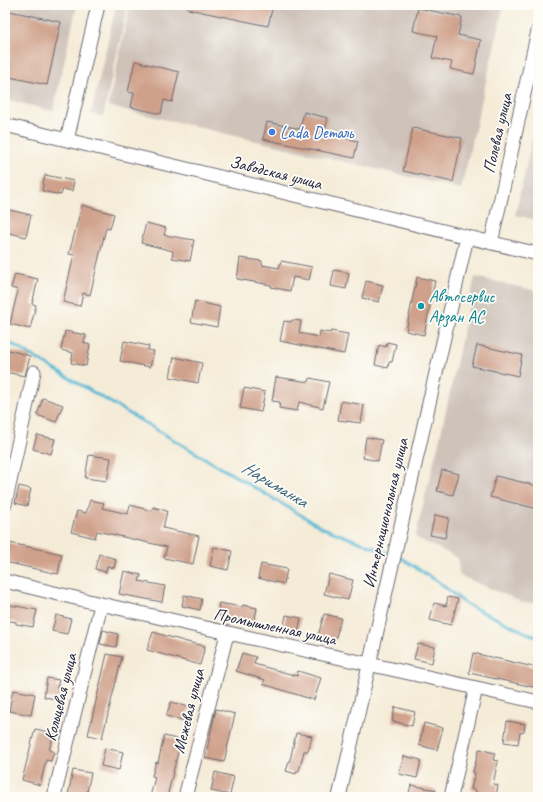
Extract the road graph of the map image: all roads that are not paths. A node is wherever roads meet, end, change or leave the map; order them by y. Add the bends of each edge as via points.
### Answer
1 (98, 5) edge
2 (538, 31) edge
3 (5, 126) edge
4 (67, 140) junction
5 (467, 237) junction
6 (490, 243) junction
7 (538, 254) edge
8 (34, 372) dead end
9 (5, 504) edge
10 (5, 581) edge
11 (101, 605) junction
12 (227, 634) junction
13 (369, 665) junction
14 (476, 688) junction
15 (538, 702) edge
16 (54, 797) edge
17 (185, 797) edge
18 (338, 797) edge
19 (451, 797) edge

1 - 4 street
2 - 6 street, Полевая улица
3 - 4 street, Заводская улица
4 - 5 street, Заводская улица
5 - 6 street, Заводская улица
5 - 13 street, Интернациональная улица
6 - 7 street, Заводская улица
8 - 9 street
10 - 11 street, Промышленная улица
11 - 12 street, Промышленная улица
11 - 16 street, Кольцевая улица
12 - 13 street, Промышленная улица
12 - 17 street, Межевая улица
13 - 14 street, Промышленная улица
13 - 18 street, Интернациональная улица
14 - 15 street, Промышленная улица
14 - 19 street

